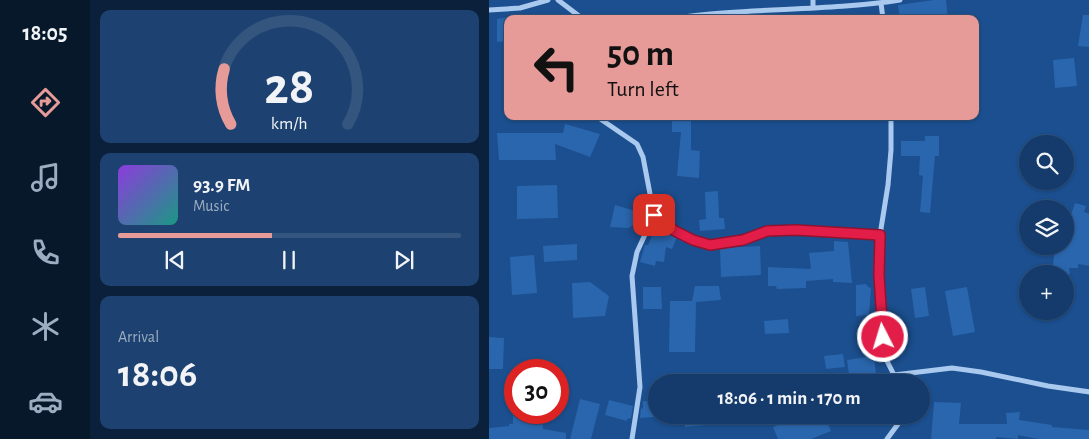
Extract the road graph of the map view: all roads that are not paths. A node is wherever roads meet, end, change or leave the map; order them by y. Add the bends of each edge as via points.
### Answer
1 (548, 0) edge
2 (558, 0) edge
3 (813, 0) edge
4 (900, 0) edge
5 (881, 3) junction
6 (813, 8) junction
7 (489, 10) edge
8 (578, 15) edge
9 (721, 15) edge
10 (882, 15) edge
11 (602, 120) edge
12 (891, 120) edge
13 (654, 215) junction
14 (880, 235) junction
15 (894, 374) edge
16 (903, 374) edge
17 (1089, 392) edge
18 (898, 424) edge
19 (632, 439) edge
20 (887, 439) edge

1 - 7 street via 520,8
2 - 8 street
3 - 6 street
4 - 5 street
5 - 6 street
5 - 10 street
6 - 9 street
11 - 13 street via 637,144 643,157
12 - 14 street via 888,185
13 - 14 street via 675,231 710,245 743,240 767,231
13 - 19 street via 637,252 632,276 640,387
14 - 15 street via 879,284 884,355
16 - 17 street via 952,368
18 - 20 street

